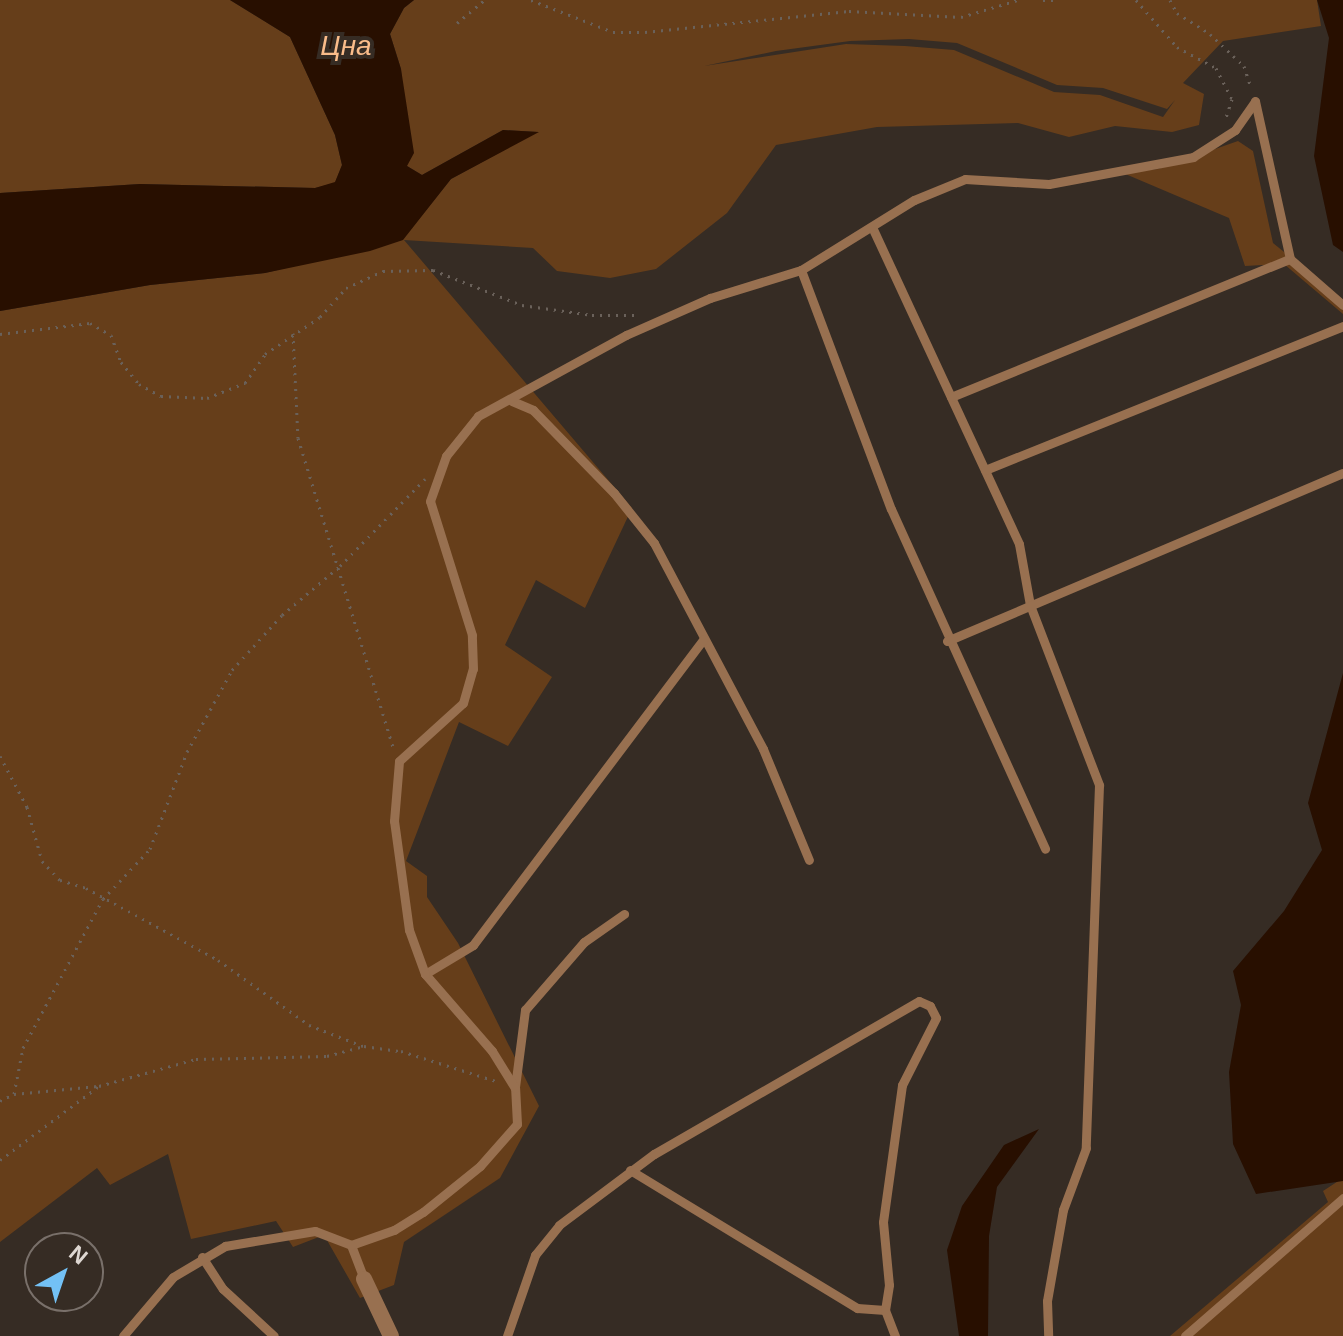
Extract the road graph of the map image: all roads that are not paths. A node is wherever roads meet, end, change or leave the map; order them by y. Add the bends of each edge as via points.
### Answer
1 (872, 227) junction
2 (1290, 259) junction
3 (801, 270) junction
4 (1343, 305) edge
5 (1343, 326) edge
6 (951, 397) junction
7 (512, 401) junction
8 (985, 470) junction
9 (1343, 473) edge
10 (1030, 605) junction
11 (704, 639) junction
12 (947, 641) junction
13 (1045, 849) dead end
14 (809, 860) dead end
15 (624, 914) dead end
16 (425, 974) junction
17 (515, 1088) junction
18 (630, 1170) junction
19 (1343, 1198) edge
20 (351, 1245) junction
21 (202, 1257) junction
22 (364, 1279) joint
23 (885, 1310) junction
24 (123, 1336) edge
25 (274, 1336) edge
26 (391, 1336) edge
27 (507, 1336) edge
28 (895, 1336) edge
29 (1048, 1336) edge
30 (1185, 1336) edge

1 - 2 lane via 914,200 965,179 1049,184 1193,157 1235,130 1255,101
1 - 3 lane
1 - 6 lane
2 - 4 lane
2 - 6 lane
3 - 7 lane via 710,298 626,335
3 - 12 lane
5 - 8 lane
6 - 8 lane
7 - 11 lane via 533,410 614,493 654,543
7 - 16 lane via 478,416 446,456 430,501 472,635 473,669 463,703 399,761 394,821 409,930
8 - 10 lane via 1019,544
9 - 10 lane
10 - 12 lane
10 - 29 lane via 1099,785 1086,1148 1063,1210 1047,1301
11 - 14 lane via 763,749
11 - 16 lane via 473,945
12 - 13 lane
15 - 17 lane via 584,942 525,1010
16 - 17 lane via 492,1051
17 - 20 lane via 517,1124 480,1166 414,1218
18 - 23 lane via 857,1308
18 - 23 lane via 886,1016 912,1002 925,1003 936,1018 902,1085 883,1222 889,1285
18 - 27 lane via 559,1225 535,1255
19 - 30 lane
20 - 21 lane via 315,1231 261,1237
20 - 22 lane
21 - 24 lane via 173,1277
21 - 25 lane via 223,1289
22 - 26 street
23 - 28 lane

